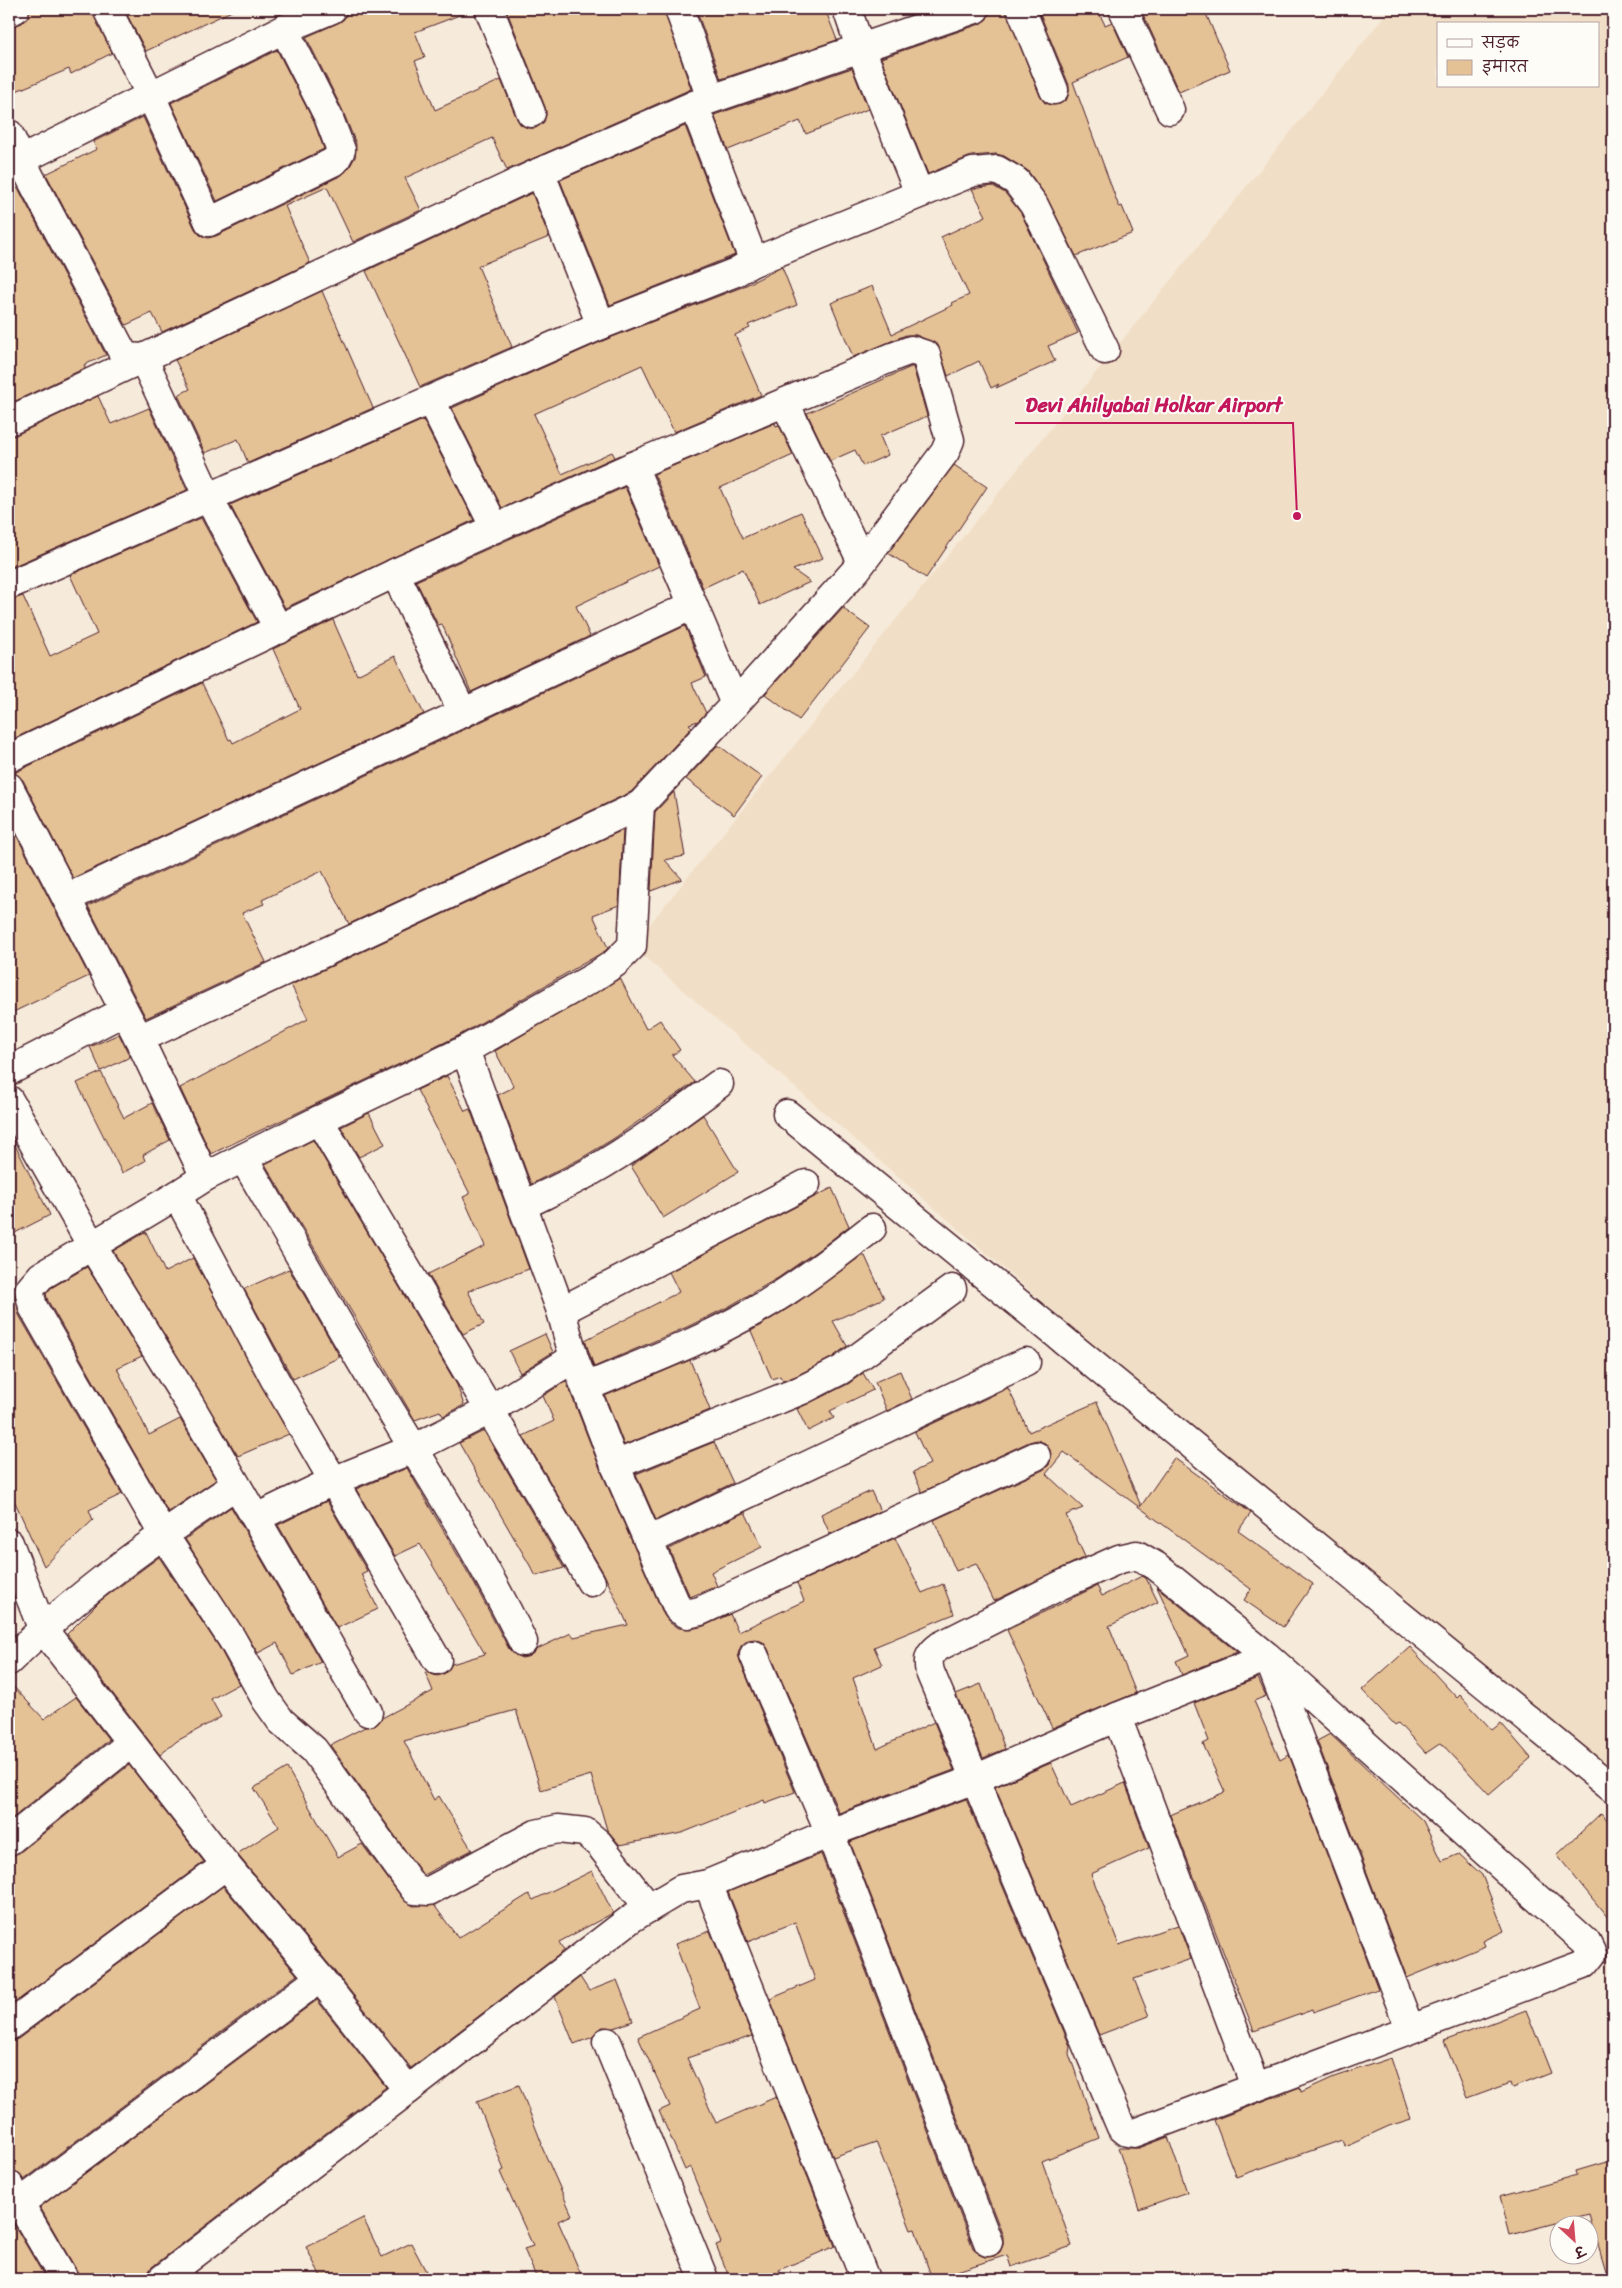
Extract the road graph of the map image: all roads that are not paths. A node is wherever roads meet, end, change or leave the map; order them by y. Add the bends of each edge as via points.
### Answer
1 (15, 9) edge
2 (107, 9) edge
3 (332, 9) edge
4 (489, 9) edge
5 (679, 9) edge
6 (847, 9) edge
7 (975, 9) edge
8 (1021, 9) edge
9 (1123, 9) edge
10 (9, 12) edge
11 (284, 29) junction
12 (860, 47) junction
13 (1054, 90) dead end
14 (150, 94) junction
15 (703, 101) junction
16 (1170, 110) dead end
17 (531, 113) dead end
18 (9, 134) edge
19 (15, 163) edge
20 (540, 172) junction
21 (919, 193) junction
22 (751, 263) junction
23 (601, 325) junction
24 (1105, 350) dead end
25 (143, 358) junction
26 (431, 401) junction
27 (785, 404) junction
28 (9, 421) edge
29 (633, 466) junction
30 (208, 497) junction
31 (496, 528) junction
32 (862, 562) junction
33 (395, 573) junction
34 (9, 585) edge
35 (693, 605) junction
36 (278, 630) junction
37 (735, 704) junction
38 (463, 713) junction
39 (9, 758) edge
40 (9, 787) edge
41 (640, 805) junction
42 (67, 898) junction
43 (124, 1012) junction
44 (139, 1040) junction
45 (465, 1050) junction
46 (9, 1071) edge
47 (719, 1084) dead end
48 (9, 1100) edge
49 (787, 1114) dead end
50 (318, 1120) junction
51 (243, 1158) junction
52 (205, 1177) junction
53 (806, 1184) dead end
54 (177, 1195) junction
55 (522, 1206) junction
56 (872, 1228) dead end
57 (92, 1246) junction
58 (952, 1289) dead end
59 (560, 1311) junction
60 (574, 1358) junction
61 (1026, 1362) dead end
62 (586, 1387) junction
63 (490, 1410) junction
64 (414, 1448) junction
65 (1036, 1456) dead end
66 (615, 1465) junction
67 (333, 1481) junction
68 (236, 1485) junction
69 (256, 1518) junction
70 (163, 1534) junction
71 (648, 1540) junction
72 (9, 1543) edge
73 (591, 1582) dead end
74 (42, 1628) junction
75 (523, 1642) dead end
76 (754, 1655) dead end
77 (1268, 1657) junction
78 (437, 1660) dead end
79 (9, 1661) edge
80 (368, 1712) dead end
81 (1117, 1717) junction
82 (131, 1743) junction
83 (975, 1778) junction
84 (1613, 1789) edge
85 (830, 1833) junction
86 (9, 1841) edge
87 (226, 1865) junction
88 (708, 1884) junction
89 (648, 1908) junction
90 (320, 1978) junction
91 (9, 2026) edge
92 (1410, 2028) junction
93 (607, 2042) dead end
94 (1255, 2086) junction
95 (408, 2090) junction
96 (14, 2194) edge
97 (988, 2242) dead end
98 (64, 2279) edge
99 (162, 2279) edge
100 (704, 2279) edge
101 (865, 2279) edge

1 - 10 street
2 - 14 street
3 - 11 street
4 - 17 street
5 - 15 street
6 - 12 street
7 - 12 street
8 - 13 street
9 - 16 street
11 - 14 street
11 - 14 street via 328,116 341,150 335,161 323,168 209,222
12 - 15 street
12 - 21 street
14 - 19 street
15 - 20 street
15 - 22 street via 751,254
18 - 19 street
19 - 25 street via 125,357
20 - 23 street
20 - 25 street
21 - 22 street
21 - 24 street via 973,172 997,170 1016,181 1034,205
22 - 23 street via 736,272
23 - 26 street
25 - 28 street
25 - 30 street
26 - 30 street
26 - 31 street
27 - 29 street
27 - 32 street
27 - 32 street via 912,350 926,355 950,440 945,452
29 - 31 street
29 - 35 street
30 - 34 street
30 - 36 street
31 - 33 street
32 - 37 street
33 - 36 street
33 - 38 street
35 - 37 street
35 - 38 street
36 - 39 street
37 - 41 street
38 - 42 street
40 - 42 street
41 - 44 street
41 - 45 street via 632,946 594,977
42 - 43 street
43 - 44 street
43 - 46 street
44 - 52 street
45 - 50 street
45 - 55 street
47 - 55 street via 627,1150
48 - 57 street
49 - 84 street
50 - 51 street
50 - 63 street
51 - 52 street
51 - 64 street
52 - 54 street
53 - 59 street
54 - 57 street
54 - 67 street
55 - 59 street
56 - 62 street via 801,1283 755,1310 711,1333
57 - 68 street
57 - 70 street via 41,1276 29,1290 33,1307
58 - 66 street via 841,1370 802,1390
59 - 60 street
60 - 62 street
60 - 63 street
61 - 71 street
62 - 66 street
63 - 64 street
63 - 73 street
64 - 67 street
64 - 75 street
65 - 71 street via 700,1611 687,1614 678,1609
66 - 71 street
67 - 69 street
67 - 78 street
68 - 69 street
68 - 70 street
69 - 80 street
70 - 74 street
70 - 89 street via 232,1639 276,1714 314,1750 415,1890 429,1891 536,1834 558,1829 585,1832 599,1844
72 - 74 street
74 - 79 street
74 - 82 street
76 - 85 street
77 - 81 street
77 - 83 street via 1156,1566 1137,1555 1119,1559 930,1653 930,1672
77 - 92 street
77 - 92 street via 1586,1942 1592,1954 1584,1964
81 - 83 street
81 - 94 street
82 - 86 street
82 - 87 street
83 - 85 street
83 - 94 street via 1121,2127 1134,2133
85 - 88 street
85 - 97 street
87 - 90 street
87 - 91 street
88 - 89 street via 682,1889
88 - 101 street
89 - 95 street
90 - 95 street
90 - 96 street
92 - 94 street
93 - 100 street
95 - 99 street
96 - 98 street

